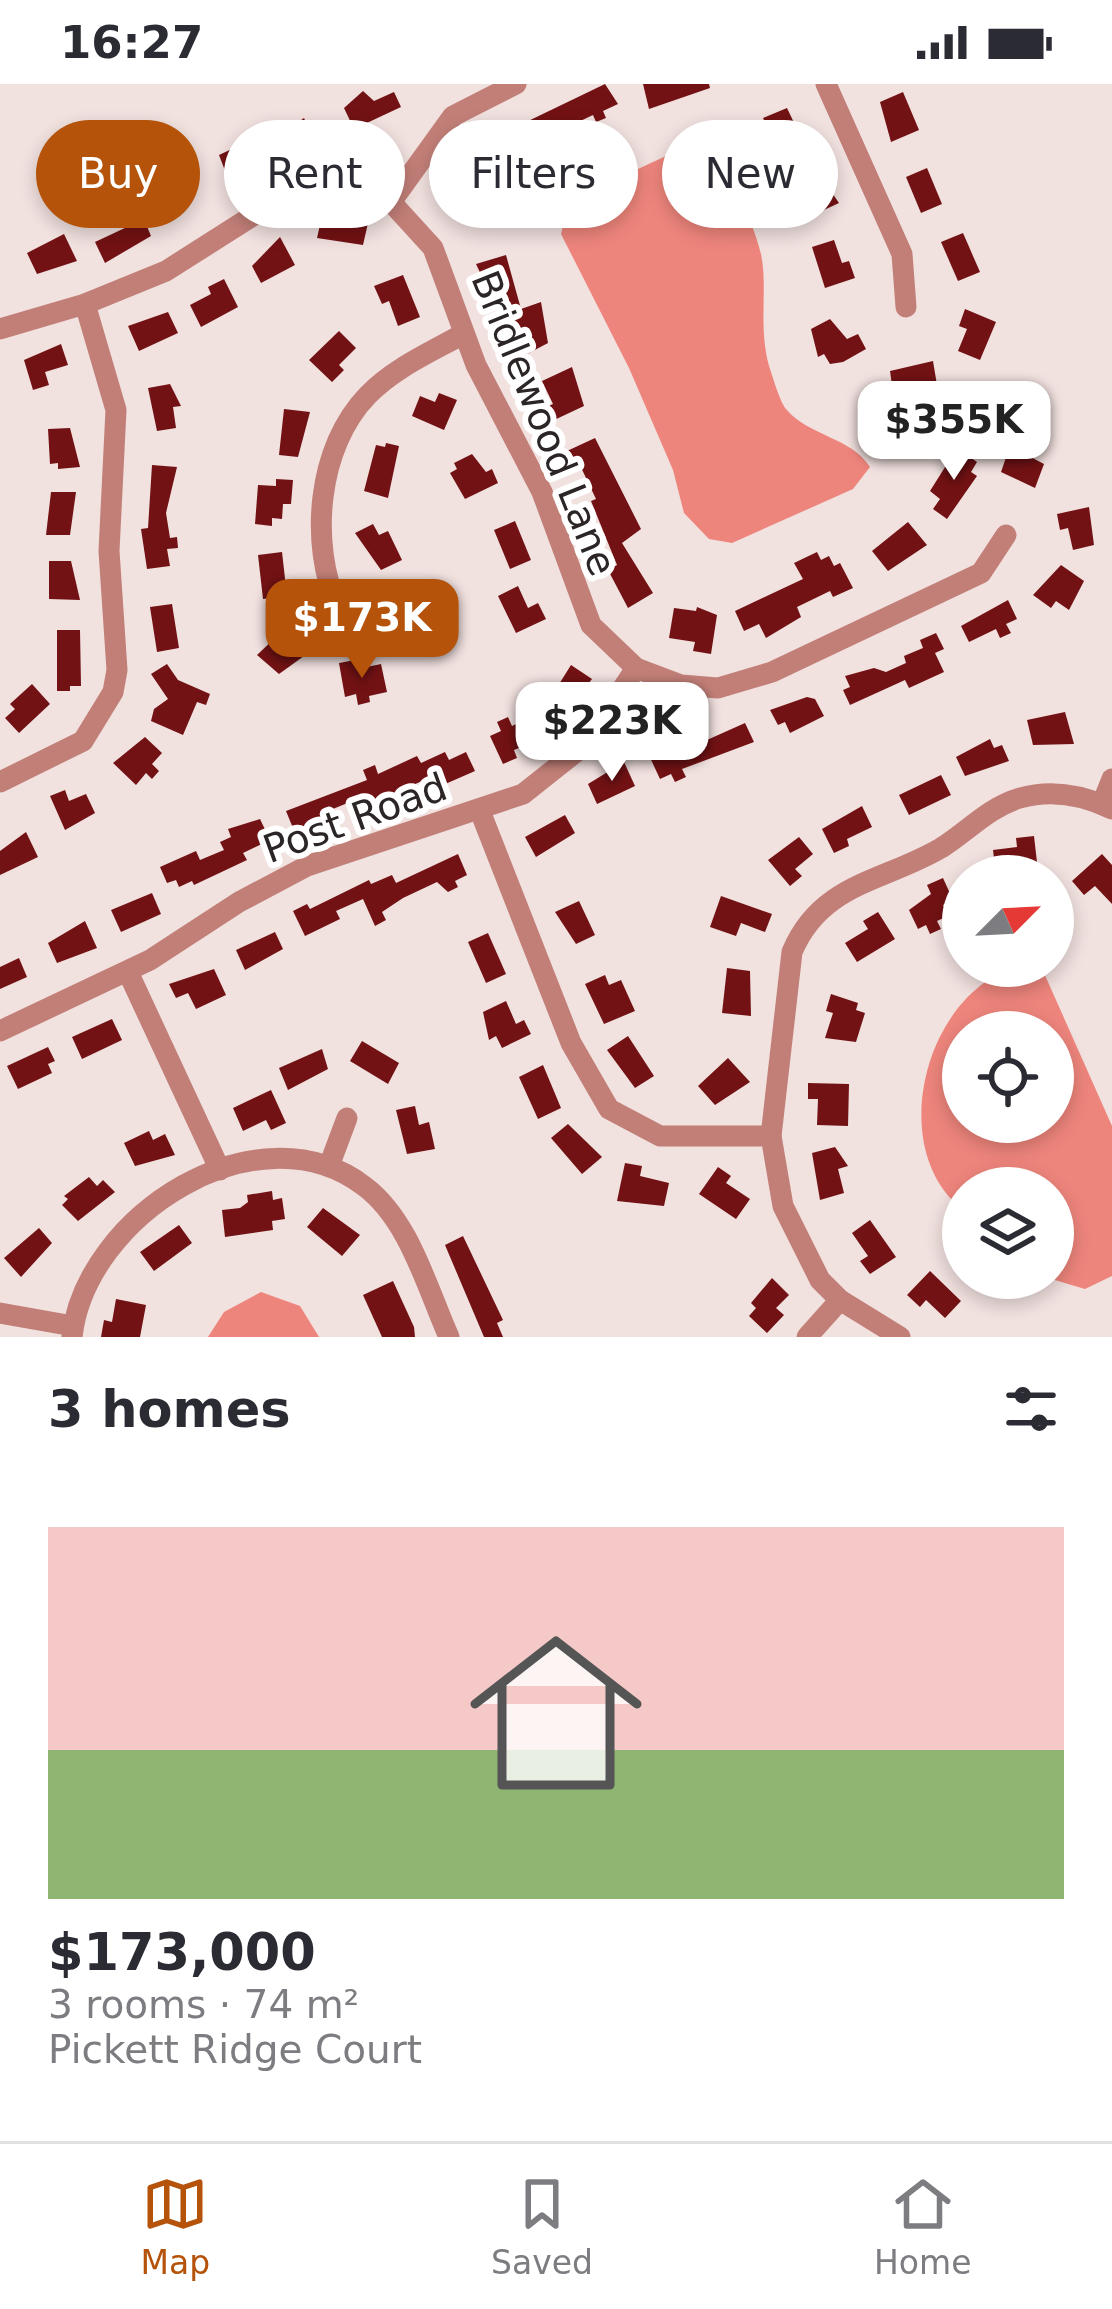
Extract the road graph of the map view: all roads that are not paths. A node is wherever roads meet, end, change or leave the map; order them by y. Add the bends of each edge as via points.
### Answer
1 (826, 84) edge
2 (504, 86) edge
3 (405, 181) edge
4 (405, 217) edge
5 (234, 228) edge
6 (85, 304) junction
7 (906, 307) dead end
8 (0, 329) edge
9 (463, 334) junction
10 (1006, 535) dead end
11 (338, 608) dead end
12 (636, 668) junction
13 (1112, 779) edge
14 (0, 782) edge
15 (1107, 806) edge
16 (480, 811) junction
17 (128, 972) junction
18 (0, 1031) edge
19 (347, 1118) dead end
20 (772, 1136) junction
21 (329, 1166) junction
22 (220, 1170) junction
23 (840, 1300) junction
24 (0, 1312) edge
25 (72, 1331) edge
26 (449, 1337) edge
27 (807, 1337) edge
28 (900, 1337) edge

1 - 7 street via 902,254
2 - 3 street via 440,129
4 - 9 street, Bridlewood Lane via 433,248
5 - 6 street via 166,271
6 - 8 street
6 - 14 street via 117,425 109,551 113,692 82,742
9 - 11 street via 381,384 343,431 321,523
9 - 12 street, Bridlewood Lane via 542,492 581,607 599,636
10 - 12 street via 992,562 968,580 753,680 700,688
12 - 16 street, Post Road via 566,764
13 - 15 street
15 - 20 street via 1046,794 1000,806 938,850 845,888 814,913 787,970
16 - 17 street, Post Road via 308,866
16 - 20 street via 571,1043 609,1109 660,1136
17 - 18 street, Post Road
17 - 22 street
19 - 21 street
20 - 23 street via 793,1234
21 - 22 street via 278,1156
21 - 26 street via 369,1189 397,1224
22 - 25 street via 130,1225 89,1279
23 - 27 street
23 - 28 street
24 - 25 street

